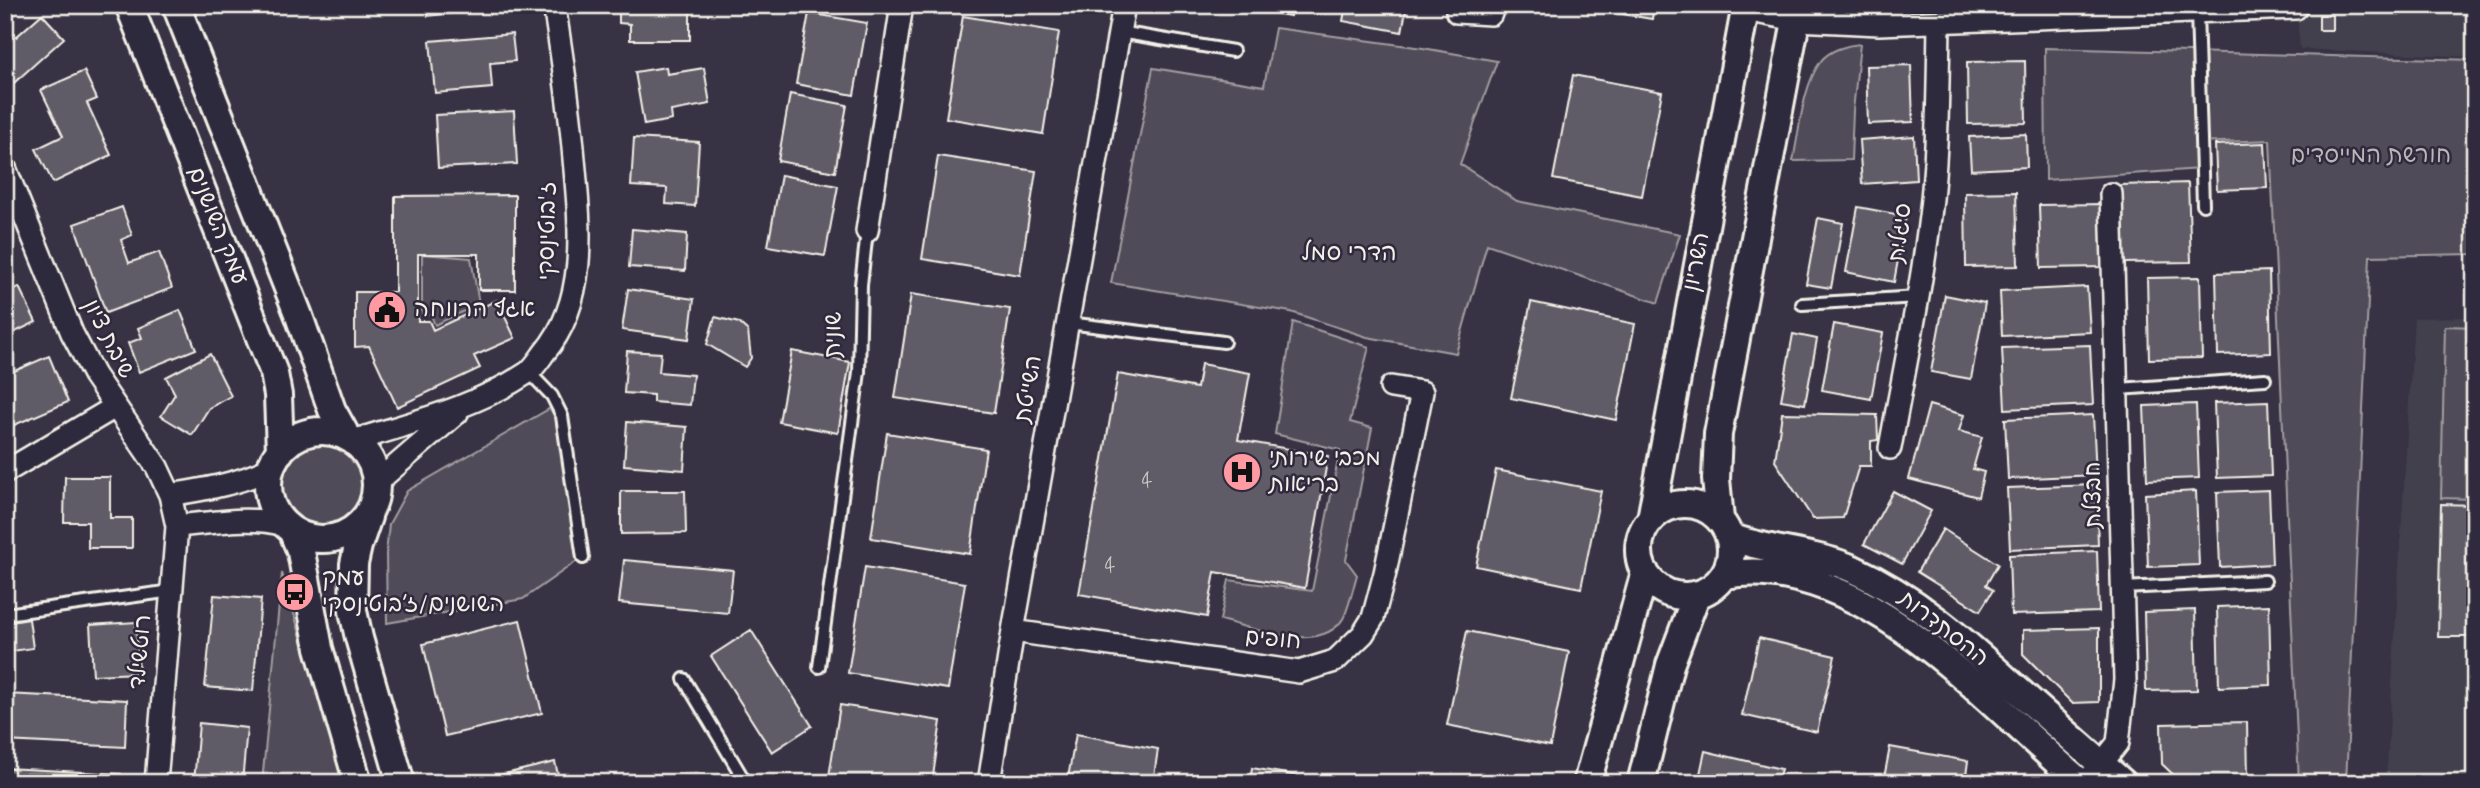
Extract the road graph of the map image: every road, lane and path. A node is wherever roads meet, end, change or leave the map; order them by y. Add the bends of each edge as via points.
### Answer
1 (129, 5) edge
2 (176, 5) edge
3 (554, 5) edge
4 (902, 5) edge
5 (1124, 5) edge
6 (1493, 5) edge
7 (1746, 8) edge
8 (2296, 8) dead end
9 (2197, 11) junction
10 (1457, 12) dead end
11 (1798, 13) edge
12 (1939, 22) junction
13 (1119, 32) junction
14 (1233, 51) dead end
15 (5, 168) edge
16 (2111, 194) dead end
17 (2203, 205) dead end
18 (867, 231) joint
19 (1918, 298) junction
20 (1802, 304) dead end
21 (1068, 323) junction
22 (1224, 342) dead end
23 (529, 372) junction
24 (2265, 379) dead end
25 (1391, 387) dead end
26 (2118, 389) junction
27 (115, 407) junction
28 (464, 407) junction
29 (350, 439) junction
30 (1890, 448) dead end
31 (275, 460) junction
32 (5, 472) edge
33 (377, 482) junction
34 (170, 495) junction
35 (369, 514) junction
36 (1651, 519) junction
37 (177, 526) junction
38 (288, 528) junction
39 (1725, 528) junction
40 (583, 558) dead end
41 (1645, 572) junction
42 (1725, 575) junction
43 (2265, 581) dead end
44 (2123, 588) junction
45 (172, 591) junction
46 (1696, 596) junction
47 (6, 614) edge
48 (1013, 631) junction
49 (819, 667) dead end
50 (684, 679) dead end
51 (2089, 776) edge
52 (156, 783) edge
53 (358, 783) edge
54 (401, 783) edge
55 (746, 783) edge
56 (989, 783) edge
57 (1587, 783) edge
58 (1641, 783) edge
59 (2123, 783) edge

1 - 31 street, עמק השושנים via 274,373 281,423
2 - 29 street, עמק השושנים via 332,410
3 - 23 street, ז'בוטינסקי via 570,114 579,266 570,309 553,343
4 - 18 street, שונית
5 - 13 street, השייטת
6 - 10 street via 1491,14
7 - 11 street
7 - 36 street, השריון
8 - 9 street
9 - 12 street
9 - 17 lane
11 - 12 street via 1879,24
11 - 39 street via 1718,434 1716,479
12 - 19 street, סיגלית via 1937,134
13 - 14 lane
13 - 21 street, השייטת
15 - 27 street, שיבת ציון via 72,333
16 - 26 street, חבצלת
18 - 49 lane, שונית via 859,372
19 - 20 lane
19 - 30 street, סיגלית
21 - 22 lane
21 - 48 street, השייטת
23 - 28 street, ז'בוטינסקי
23 - 40 lane via 552,396 562,416
24 - 26 lane
25 - 48 street, חופים via 1422,392 1391,545 1373,618 1335,661 1299,673
26 - 44 street, חבצלת
27 - 32 street
27 - 34 street, שיבת ציון via 157,467
28 - 29 street, ז'בוטינסקי
28 - 33 street, ז'בוטינסקי
29 - 31 street via 315,431 299,436
29 - 33 street via 370,459
31 - 34 street via 249,479
31 - 38 street via 268,484 270,499
33 - 35 street
34 - 37 street, שיבת ציון
35 - 38 street via 357,527 334,539 308,538
35 - 54 street via 354,564 354,611
36 - 39 street via 1669,507 1691,504 1702,507
36 - 41 street via 1640,544
37 - 38 street via 249,519
37 - 45 street, רוטשילד
38 - 53 street via 301,552 319,648
39 - 42 street via 1732,550
39 - 51 street, ההסתדרות via 1746,543 1839,564 1920,606 1951,630
41 - 46 street via 1666,593
41 - 57 street
42 - 46 street
42 - 51 street, ההסתדרות via 1759,572 1797,579 1874,610 1905,629
43 - 44 lane
44 - 51 street, חבצלת via 2124,680 2118,743
45 - 47 lane
45 - 52 street, רוטשילד
46 - 58 street via 1670,665
48 - 56 street, השייטת
50 - 55 lane
51 - 59 street, ההסתדרות

